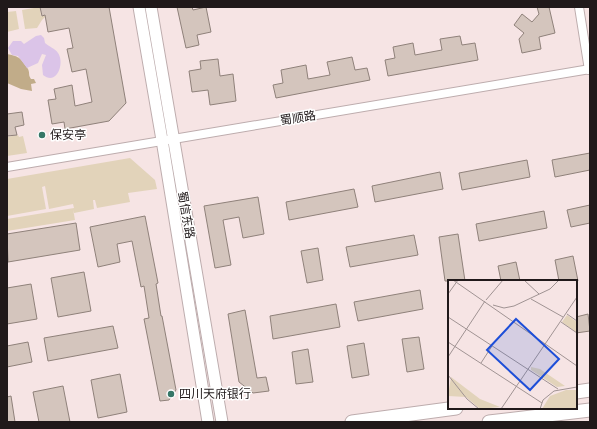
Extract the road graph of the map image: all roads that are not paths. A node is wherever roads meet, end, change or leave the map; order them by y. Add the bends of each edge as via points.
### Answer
1 (139, 7) edge
2 (151, 7) edge
3 (579, 7) edge
4 (590, 69) edge
5 (168, 139) junction
6 (7, 167) edge
7 (590, 390) edge
8 (577, 392) edge
9 (449, 409) edge
10 (590, 410) edge
11 (208, 422) edge
12 (222, 422) edge
13 (352, 422) edge
14 (489, 422) edge

1 - 5 main road, 蜀信东路
2 - 5 main road, 蜀信东路
3 - 4 street
4 - 5 street, 蜀顺路
5 - 6 street, 蜀顺路
5 - 11 main road, 蜀信东路
5 - 12 main road, 蜀信东路
7 - 8 main road
9 - 13 main road
10 - 14 main road

